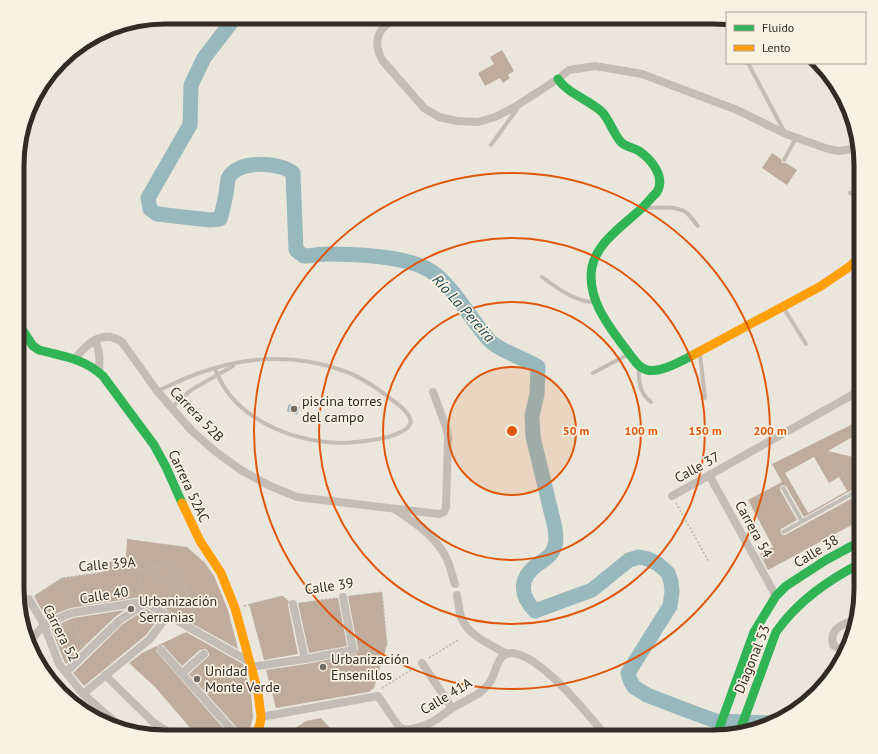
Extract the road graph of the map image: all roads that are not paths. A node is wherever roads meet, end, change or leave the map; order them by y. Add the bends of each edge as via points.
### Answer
1 (388, 24) edge
2 (749, 64) edge
3 (558, 79) junction
4 (521, 103) junction
5 (786, 134) junction
6 (796, 137) junction
7 (492, 145) dead end
8 (853, 149) edge
9 (784, 160) dead end
10 (850, 193) dead end
11 (854, 194) edge
12 (642, 208) junction
13 (698, 226) dead end
14 (854, 262) edge
15 (542, 277) dead end
16 (596, 302) junction
17 (782, 307) junction
18 (24, 332) edge
19 (95, 340) junction
20 (806, 344) dead end
21 (700, 352) junction
22 (629, 354) junction
23 (76, 359) junction
24 (238, 363) junction
25 (638, 365) junction
26 (215, 368) junction
27 (99, 371) junction
28 (593, 373) dead end
29 (217, 374) junction
30 (157, 391) junction
31 (432, 392) dead end
32 (854, 394) edge
33 (705, 398) dead end
34 (651, 402) dead end
35 (171, 408) junction
36 (709, 475) junction
37 (783, 488) dead end
38 (854, 493) edge
39 (672, 496) road end
40 (393, 509) junction
41 (802, 521) junction
42 (783, 532) dead end
43 (854, 546) edge
44 (854, 567) edge
45 (455, 584) dead end
46 (786, 586) joint
47 (457, 595) dead end
48 (776, 596) junction
49 (344, 597) road end
50 (29, 599) road end
51 (146, 603) junction
52 (293, 604) road end
53 (168, 615) junction
54 (850, 621) edge
55 (44, 626) junction
56 (33, 638) edge
57 (840, 649) edge
58 (161, 650) dead end
59 (204, 654) dead end
60 (507, 654) junction
61 (305, 659) junction
62 (422, 663) dead end
63 (250, 664) junction
64 (66, 672) junction
65 (182, 673) junction
66 (105, 675) junction
67 (83, 694) junction
68 (452, 708) junction
69 (261, 717) junction
70 (114, 720) edge
71 (741, 727) edge
72 (165, 730) edge
73 (232, 730) edge
74 (258, 730) edge
75 (601, 730) edge
76 (718, 730) edge

1 - 4 street via 378,35 378,54 424,108 439,117 478,122 495,117
2 - 5 lane
3 - 4 street
3 - 5 street via 569,70 595,66 642,74 737,110
3 - 12 street via 568,90 603,113 622,143 640,152 655,167 660,187
4 - 7 lane
5 - 6 street
6 - 8 street via 833,150
6 - 9 lane
10 - 11 lane
12 - 13 lane via 682,210
12 - 16 street via 608,239 595,259 591,280
14 - 17 street via 822,286
15 - 16 lane via 577,298 586,302
16 - 22 street via 608,326
17 - 20 lane
17 - 21 street
18 - 23 street, Carrera 52AC via 33,346 39,350
19 - 23 street via 81,351
19 - 27 street via 99,350
19 - 30 street, Carrera 52B via 111,336 122,342
21 - 25 street via 662,369 647,370
21 - 33 lane
22 - 25 street
22 - 28 lane
23 - 27 street, Carrera 52AC
24 - 26 lane
24 - 29 lane
24 - 29 lane via 285,358 345,371 396,402 410,416 410,426 387,438 360,442 339,443 287,434 262,423 239,405 226,391
25 - 34 lane via 643,395
26 - 29 lane
26 - 30 lane
27 - 63 street, Carrera 52AC via 154,445 200,541 221,573 236,608
29 - 35 lane via 191,390
30 - 35 street, Carrera 52B
31 - 40 street, Carrera 52B via 448,437 446,508 438,514
32 - 36 street, Calle 37
35 - 40 street, Carrera 52B via 216,452 268,485 297,497
36 - 39 street, Calle 37
36 - 48 street, Carrera 54
37 - 41 lane
38 - 41 lane
40 - 45 street via 434,539 446,557
41 - 42 lane
43 - 46 street, Calle 38
44 - 71 street, Diagonal 53 via 821,587 792,610 782,623 776,632
46 - 48 street, Diagonal 53
47 - 60 street via 460,616 465,625 475,636
48 - 76 street, Diagonal 53 via 754,632
49 - 61 street via 353,650
50 - 55 street, Carrera 52
51 - 53 street, Calle 40
51 - 55 street, Calle 40 via 135,602 71,613
51 - 64 street via 120,620
52 - 61 street
53 - 63 street, Calle 40
53 - 66 street via 150,639
54 - 57 street via 836,628 831,637 833,645
55 - 56 street, Calle 40
55 - 64 street, Carrera 52
58 - 65 street
59 - 65 street
60 - 68 street, Calle 41A via 501,658 490,682 482,690
60 - 75 street via 523,657 547,671
61 - 63 street
62 - 68 street
63 - 69 street, Carrera 52AC via 258,692
64 - 67 street, Carrera 52
65 - 73 street
66 - 67 street
66 - 72 street via 153,722
67 - 70 street, Carrera 52
68 - 69 street, Calle 41A via 429,724 412,729 399,727 378,696
69 - 74 street

